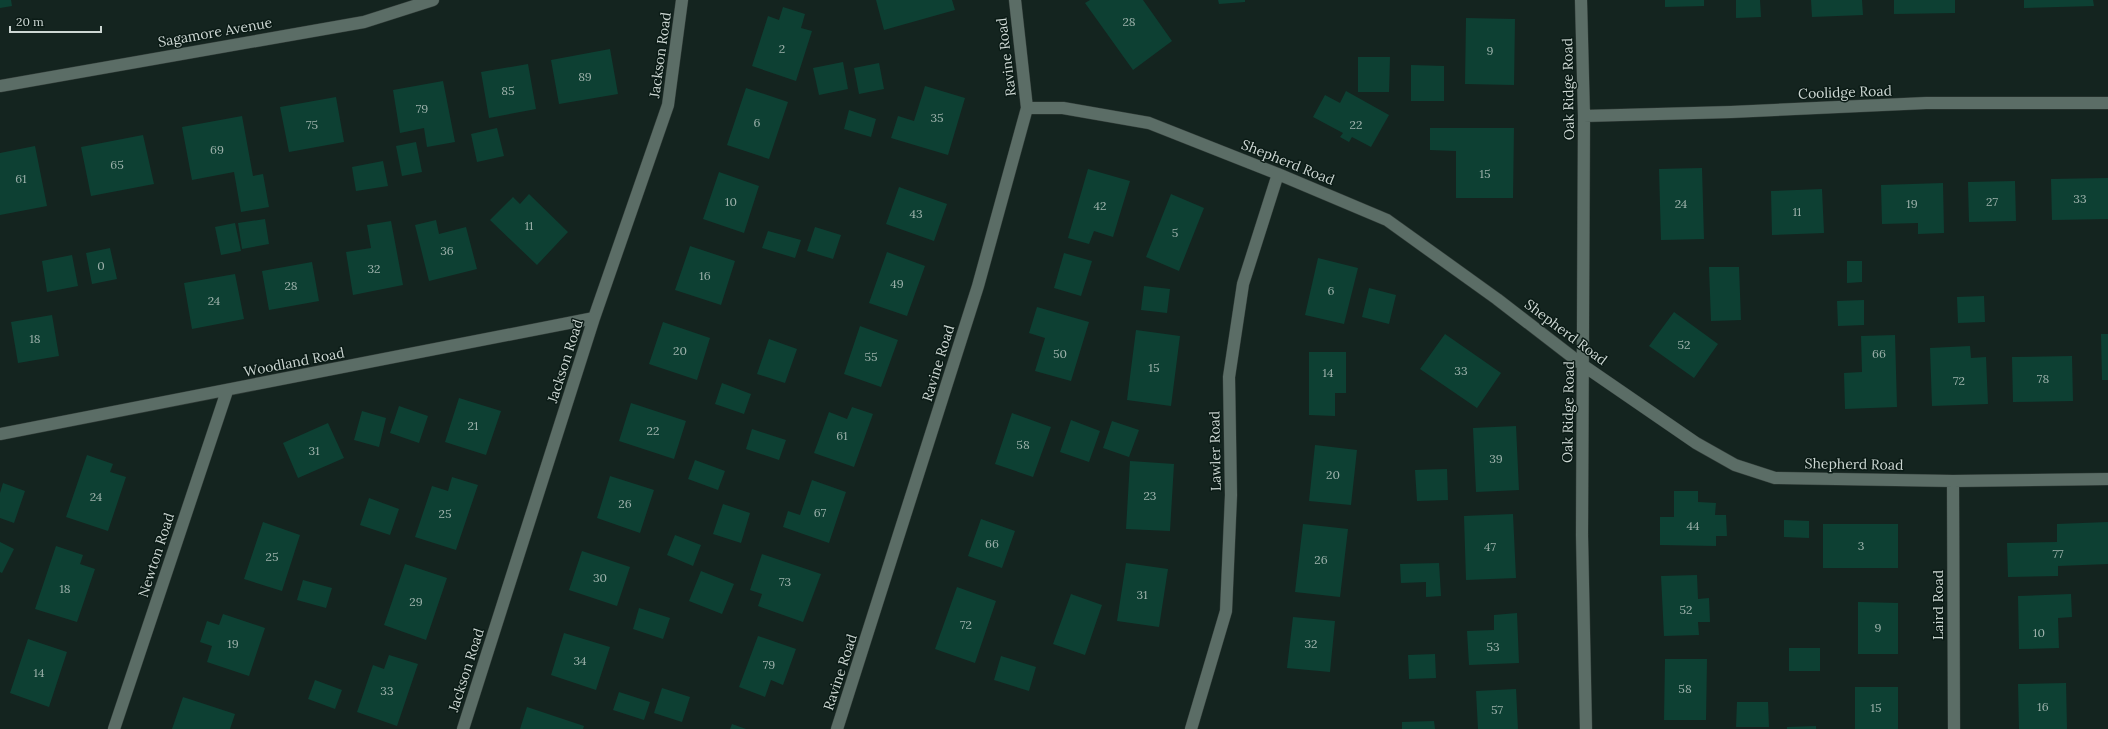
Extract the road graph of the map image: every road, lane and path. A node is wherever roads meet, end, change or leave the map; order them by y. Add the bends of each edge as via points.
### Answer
1 (433, 0) edge
2 (682, 0) edge
3 (1014, 0) edge
4 (1581, 0) edge
5 (0, 86) edge
6 (2108, 103) edge
7 (1027, 108) junction
8 (1584, 116) junction
9 (1278, 174) junction
10 (594, 318) junction
11 (1584, 366) junction
12 (227, 391) junction
13 (0, 434) edge
14 (2108, 479) edge
15 (1953, 481) junction
16 (114, 729) edge
17 (463, 729) edge
18 (837, 729) edge
19 (1191, 729) edge
20 (1586, 729) edge
21 (1954, 729) edge

1 - 5 street, Sagamore Avenue via 364,22
2 - 10 street, Jackson Road via 668,105
3 - 7 street, Ravine Road
4 - 8 street, Oak Ridge Road
6 - 8 street, Coolidge Road via 1926,103
7 - 9 street, Shepherd Road via 1063,108 1148,123
7 - 18 street, Ravine Road via 978,286
8 - 11 street, Oak Ridge Road
9 - 11 street, Shepherd Road via 1387,220 1497,299
9 - 19 street, Lawler Road via 1243,284 1229,377 1231,495 1226,611
10 - 12 street, Woodland Road
10 - 17 street, Jackson Road
11 - 15 street, Shepherd Road via 1696,444 1735,465 1775,478
11 - 20 street, Oak Ridge Road via 1582,535
12 - 13 street, Woodland Road
12 - 16 street, Newton Road
14 - 15 street, Shepherd Road
15 - 21 street, Laird Road

